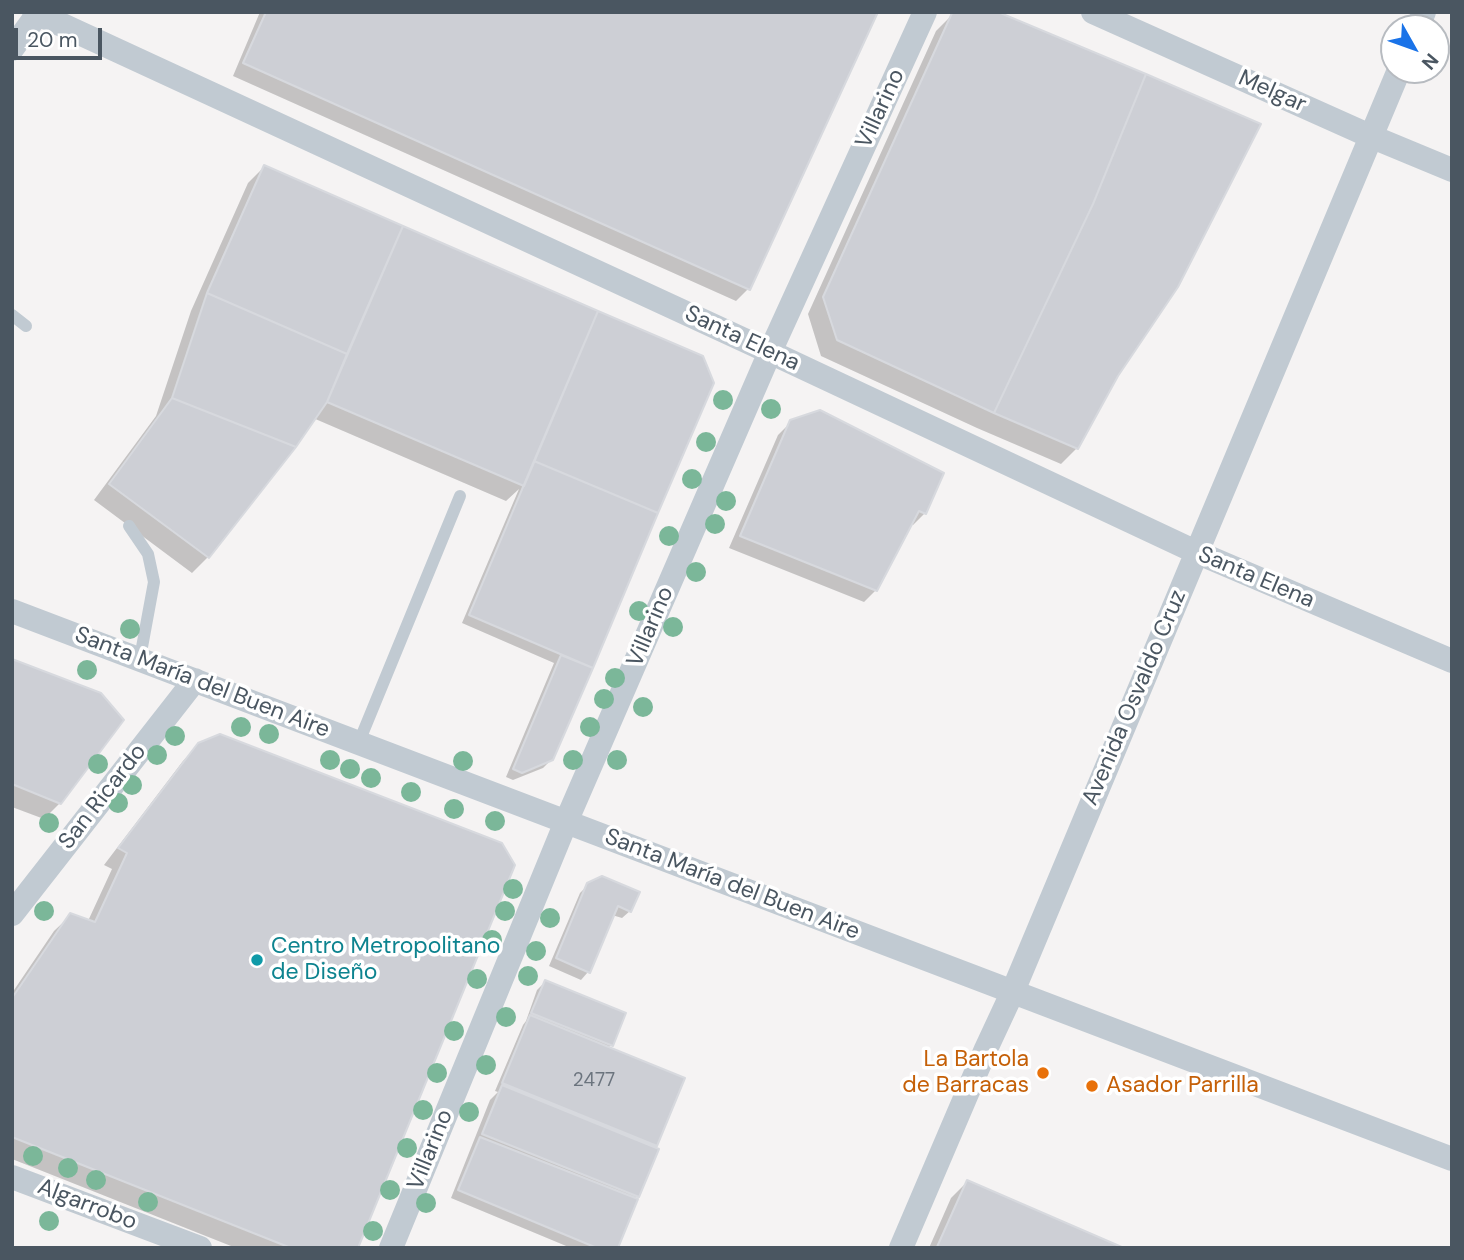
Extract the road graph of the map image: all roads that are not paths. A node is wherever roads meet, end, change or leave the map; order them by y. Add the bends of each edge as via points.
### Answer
1 (925, 12) edge
2 (1093, 12) edge
3 (37, 13) edge
4 (12, 49) edge
5 (1393, 84) edge
6 (1370, 136) junction
7 (1452, 170) edge
8 (12, 315) edge
9 (26, 326) dead end
10 (770, 352) junction
11 (460, 496) dead end
12 (129, 526) dead end
13 (1196, 552) junction
14 (12, 611) edge
15 (140, 658) junction
16 (1452, 661) edge
17 (195, 680) junction
18 (359, 742) junction
19 (566, 822) junction
20 (12, 915) edge
21 (1013, 991) junction
22 (1452, 1159) edge
23 (12, 1177) edge
24 (200, 1248) edge
25 (391, 1248) edge
26 (901, 1248) edge

1 - 10 street, Villarino
2 - 6 street, Melgar
3 - 4 street
3 - 10 street, Santa Elena
5 - 6 street, Avenida Osvaldo Cruz
6 - 7 street, Melgar
6 - 13 street, Avenida Osvaldo Cruz
8 - 9 lane
10 - 13 street, Santa Elena
10 - 19 street, Villarino
11 - 18 lane
12 - 15 lane via 148,554 154,582
13 - 16 street, Santa Elena
13 - 21 street, Avenida Osvaldo Cruz
14 - 15 street, Santa María del Buen Aire
15 - 17 street, Santa María del Buen Aire
17 - 18 street, Santa María del Buen Aire
17 - 20 street, San Ricardo
18 - 19 street, Santa María del Buen Aire
19 - 21 street, Santa María del Buen Aire
19 - 25 street, Villarino
21 - 22 street, Santa María del Buen Aire
21 - 26 street, Avenida Osvaldo Cruz
23 - 24 street, Algarrobo

